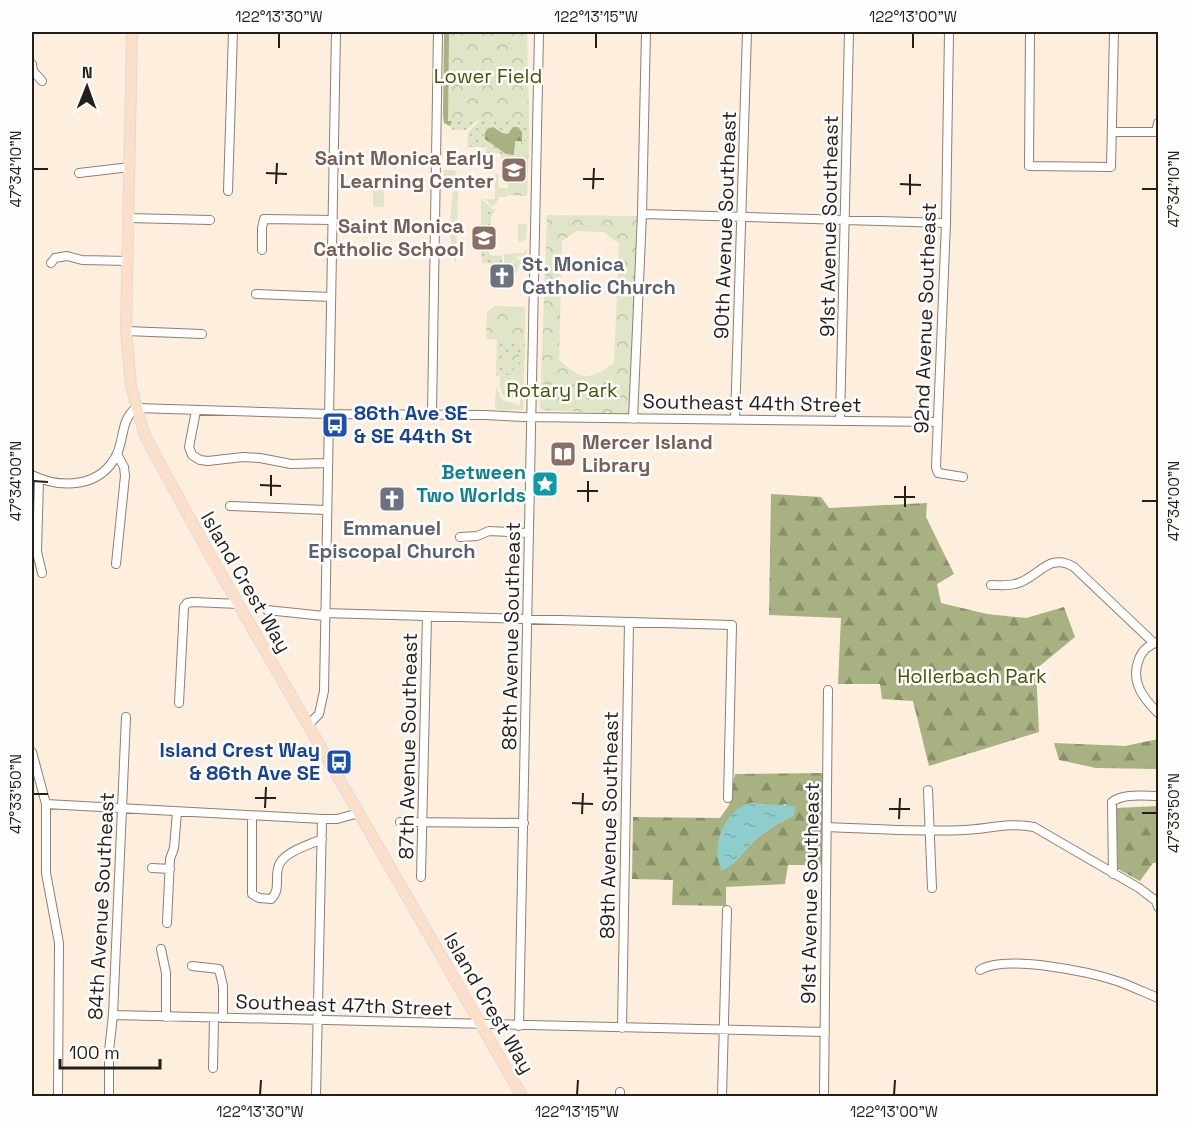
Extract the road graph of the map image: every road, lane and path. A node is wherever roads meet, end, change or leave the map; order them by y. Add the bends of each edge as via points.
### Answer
1 (132, 32) edge
2 (233, 32) edge
3 (336, 32) edge
4 (438, 32) edge
5 (540, 32) edge
6 (646, 32) edge
7 (747, 32) edge
8 (849, 32) edge
9 (949, 32) edge
10 (1030, 32) edge
11 (1114, 32) edge
12 (32, 64) edge
13 (42, 81) dead end
14 (1158, 129) edge
15 (1112, 132) junction
16 (130, 166) junction
17 (79, 173) dead end
18 (228, 191) dead end
19 (642, 214) junction
20 (741, 217) junction
21 (129, 219) junction
22 (210, 220) dead end
23 (333, 220) junction
24 (846, 220) junction
25 (946, 223) junction
26 (262, 250) dead end
27 (128, 261) junction
28 (51, 263) dead end
29 (256, 294) dead end
30 (331, 297) junction
31 (126, 331) junction
32 (202, 334) dead end
33 (136, 408) junction
34 (196, 411) junction
35 (329, 414) junction
36 (432, 414) junction
37 (531, 417) junction
38 (633, 418) junction
39 (735, 419) junction
40 (840, 421) junction
41 (937, 422) junction
42 (117, 454) junction
43 (327, 463) junction
44 (35, 477) edge
45 (963, 477) dead end
46 (230, 506) dead end
47 (326, 510) junction
48 (529, 533) junction
49 (460, 537) dead end
50 (116, 564) dead end
51 (42, 573) dead end
52 (991, 585) dead end
53 (239, 604) junction
54 (267, 610) dead end
55 (324, 614) junction
56 (427, 616) junction
57 (528, 620) junction
58 (629, 622) junction
59 (1156, 643) edge
60 (828, 690) dead end
61 (179, 703) dead end
62 (1158, 713) edge
63 (126, 717) dead end
64 (308, 725) junction
65 (32, 752) edge
66 (928, 790) dead end
67 (1158, 796) edge
68 (728, 798) dead end
69 (46, 804) junction
70 (122, 809) junction
71 (177, 812) junction
72 (359, 813) junction
73 (252, 816) junction
74 (322, 819) junction
75 (400, 822) dead end
76 (423, 822) junction
77 (524, 823) junction
78 (828, 827) junction
79 (931, 831) junction
80 (322, 839) junction
81 (152, 868) dead end
82 (170, 868) junction
83 (1113, 874) junction
84 (421, 877) dead end
85 (932, 888) dead end
86 (169, 892) junction
87 (159, 897) dead end
88 (1158, 907) edge
89 (727, 910) dead end
90 (167, 923) dead end
91 (161, 949) dead end
92 (192, 966) dead end
93 (980, 970) dead end
94 (1158, 998) edge
95 (113, 1015) junction
96 (166, 1017) junction
97 (218, 1018) junction
98 (318, 1020) junction
99 (480, 1026) junction
100 (519, 1026) junction
101 (622, 1028) junction
102 (725, 1031) junction
103 (825, 1032) junction
104 (213, 1068) dead end
105 (58, 1096) edge
106 (110, 1096) edge
107 (316, 1096) edge
108 (522, 1096) edge
109 (722, 1096) edge
110 (824, 1096) edge

1 - 16 main road, Island Crest Way
2 - 18 street
3 - 23 street
4 - 36 street
5 - 37 street, 88th Avenue Southeast
6 - 19 street
7 - 20 street, 90th Avenue Southeast
8 - 24 street, 91st Avenue Southeast
9 - 25 street, 92nd Avenue Southeast
10 - 15 street via 1029,166 1111,167
11 - 15 street
12 - 13 street
14 - 15 street
16 - 17 street
16 - 21 main road, Island Crest Way
19 - 20 street
19 - 38 street
20 - 24 street
20 - 39 street, 90th Avenue Southeast
21 - 22 street
21 - 27 main road, Island Crest Way
23 - 26 street via 264,219
23 - 30 street
24 - 25 street
24 - 40 street, 91st Avenue Southeast
25 - 41 street, 92nd Avenue Southeast
27 - 28 street via 67,256
27 - 31 main road, Island Crest Way
29 - 30 street
30 - 35 street
31 - 32 street
31 - 33 main road, Island Crest Way
33 - 34 street, Southeast 44th Street
33 - 42 street via 126,419
33 - 53 main road, Island Crest Way via 156,460
34 - 35 street, Southeast 44th Street
34 - 43 street via 189,447 192,455 200,459 243,457 291,464
35 - 36 street, Southeast 44th Street
35 - 43 street
36 - 37 street, Southeast 44th Street
37 - 38 street, Southeast 44th Street
37 - 48 street, 88th Avenue Southeast
38 - 39 street, Southeast 44th Street
39 - 40 street, Southeast 44th Street
40 - 41 street, Southeast 44th Street
41 - 45 street, 92nd Avenue Southeast via 938,473
42 - 44 street via 106,470 87,481 68,484
42 - 50 street via 125,476
43 - 47 street
44 - 51 street via 37,552
46 - 47 street
47 - 55 street
48 - 49 street via 489,531
48 - 57 street, 88th Avenue Southeast
52 - 59 street via 1015,585 1050,564 1067,563
53 - 61 street via 192,602 184,607
53 - 64 main road, Island Crest Way
54 - 55 street
55 - 56 street
55 - 64 street via 323,703
56 - 57 street
56 - 76 street, 87th Avenue Southeast
57 - 58 street
57 - 77 street, 88th Avenue Southeast
58 - 68 street via 732,625
58 - 101 street, 89th Avenue Southeast
59 - 62 street via 1143,650 1135,676 1143,696
60 - 78 street, 91st Avenue Southeast
63 - 70 street, 84th Avenue Southeast
64 - 72 main road, Island Crest Way
65 - 69 street
66 - 79 street
67 - 83 street via 1125,797 1112,802
69 - 70 street
69 - 105 street via 46,873 60,951
70 - 71 street
70 - 95 street, 84th Avenue Southeast
71 - 73 street
71 - 82 street
72 - 74 street
72 - 99 main road, Island Crest Way
73 - 74 street
73 - 80 street via 252,894 259,898 274,896 283,860
74 - 80 street
75 - 76 street
76 - 77 street
76 - 84 street, 87th Avenue Southeast
77 - 100 street, 88th Avenue Southeast
78 - 79 street
78 - 103 street, 91st Avenue Southeast
79 - 83 street via 1034,827
79 - 85 street
80 - 98 street
81 - 82 street
82 - 86 street
83 - 88 street via 1139,888
86 - 87 street
86 - 90 street
89 - 102 street
91 - 96 street via 166,973
92 - 97 street via 219,969 223,986
93 - 94 street via 1005,963 1065,970 1120,982
95 - 96 street, Southeast 47th Street
95 - 106 street, 84th Avenue Southeast
96 - 97 street, Southeast 47th Street
97 - 98 street, Southeast 47th Street
97 - 104 street
98 - 99 street, Southeast 47th Street
98 - 107 street
99 - 100 street, Southeast 47th Street
99 - 108 main road, Island Crest Way
100 - 101 street, Southeast 47th Street
101 - 102 street, Southeast 47th Street
102 - 103 street, Southeast 47th Street
102 - 109 street
103 - 110 street, 91st Avenue Southeast

